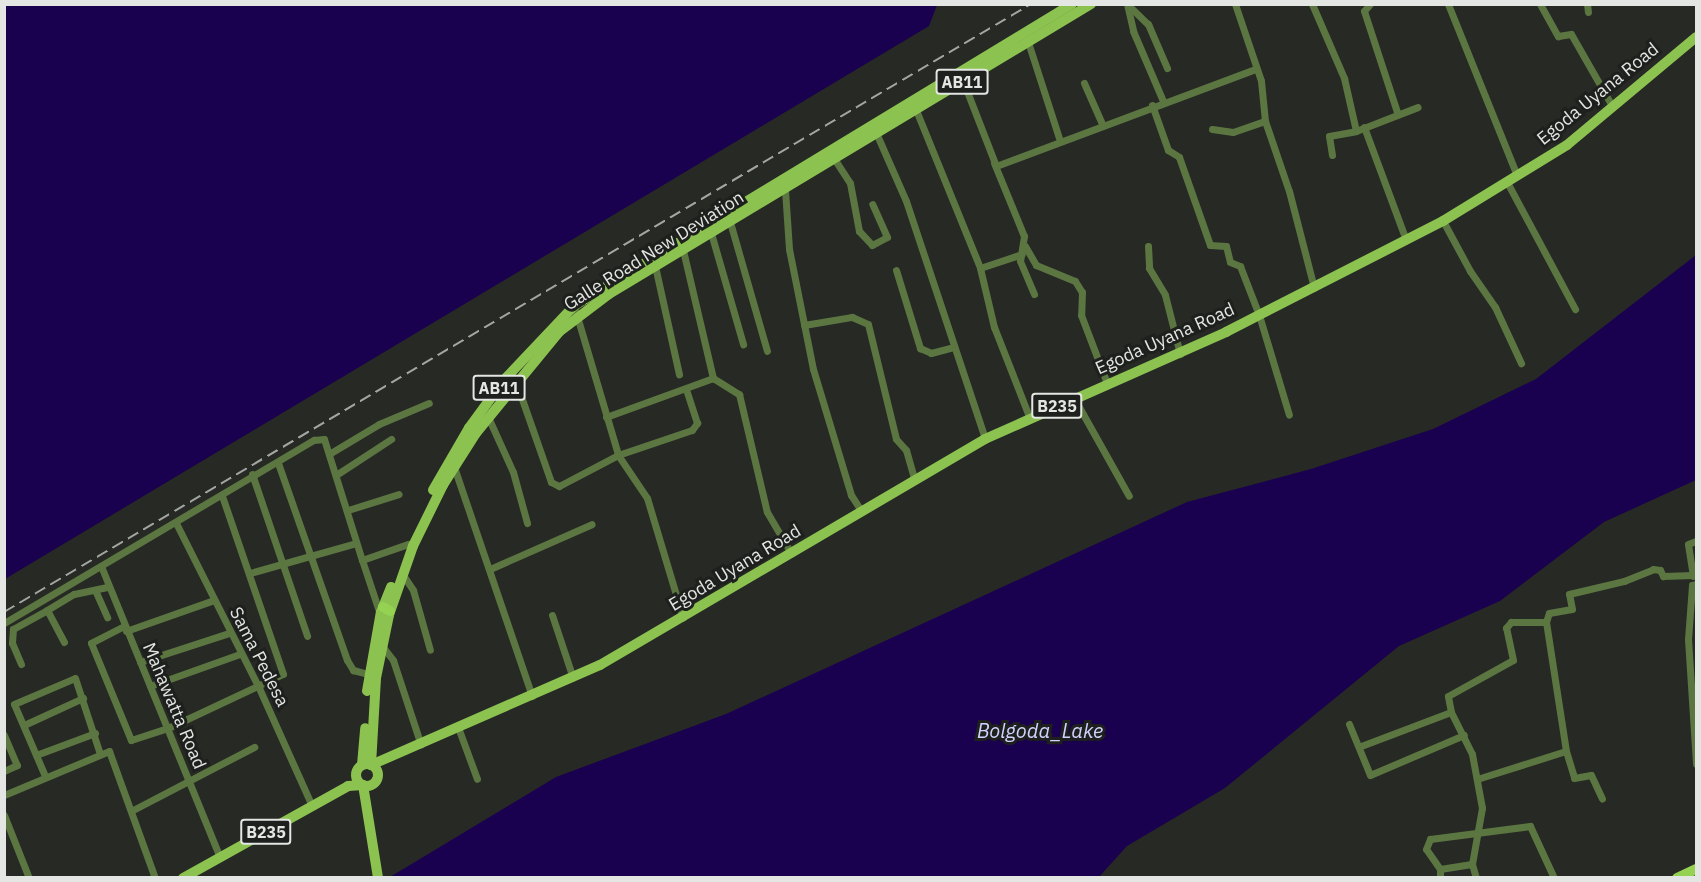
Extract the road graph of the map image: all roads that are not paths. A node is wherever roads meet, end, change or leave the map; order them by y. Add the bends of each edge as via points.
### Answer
1 (1072, 4) edge
2 (1091, 4) edge
3 (1235, 4) edge
4 (1312, 4) edge
5 (1370, 4) edge
6 (1448, 4) edge
7 (1540, 4) edge
8 (1128, 5) edge
9 (1696, 37) edge
10 (1028, 42) junction
11 (1167, 68) dead end
12 (1256, 69) junction
13 (963, 81) junction
14 (1084, 83) dead end
15 (1163, 101) junction
16 (1152, 105) junction
17 (1612, 106) junction
18 (1418, 107) dead end
19 (916, 110) junction
20 (1398, 115) junction
21 (1265, 121) junction
22 (1103, 126) junction
23 (1212, 129) dead end
24 (1360, 129) junction
25 (877, 135) junction
26 (1060, 141) junction
27 (1332, 155) dead end
28 (835, 160) junction
29 (994, 161) junction
30 (1517, 176) junction
31 (1508, 184) junction
32 (785, 189) junction
33 (872, 204) dead end
34 (1443, 220) junction
35 (730, 222) junction
36 (711, 233) junction
37 (1406, 240) junction
38 (682, 245) junction
39 (1025, 246) junction
40 (1148, 246) dead end
41 (1022, 254) junction
42 (655, 266) junction
43 (980, 268) junction
44 (896, 270) dead end
45 (1314, 288) junction
46 (1034, 294) dead end
47 (1575, 309) dead end
48 (576, 311) junction
49 (1259, 315) junction
50 (804, 325) junction
51 (743, 344) dead end
52 (953, 347) junction
53 (767, 351) dead end
54 (1180, 354) junction
55 (1521, 363) dead end
56 (679, 374) dead end
57 (713, 378) junction
58 (516, 382) junction
59 (1107, 383) junction
60 (686, 390) junction
61 (1074, 398) junction
62 (429, 403) dead end
63 (1289, 415) dead end
64 (488, 417) junction
65 (606, 417) junction
66 (1030, 419) junction
67 (985, 439) junction
68 (391, 440) dead end
69 (329, 454) junction
70 (618, 455) junction
71 (278, 463) junction
72 (454, 467) junction
73 (252, 474) junction
74 (336, 475) junction
75 (915, 481) junction
76 (399, 494) dead end
77 (222, 496) junction
78 (1129, 496) dead end
79 (348, 510) junction
80 (862, 512) junction
81 (176, 523) junction
82 (527, 523) dead end
83 (592, 524) dead end
84 (1696, 541) edge
85 (356, 543) junction
86 (408, 543) junction
87 (791, 553) junction
88 (311, 555) junction
89 (362, 560) junction
90 (281, 563) junction
91 (101, 566) junction
92 (490, 569) junction
93 (250, 573) junction
94 (403, 575) junction
95 (1693, 575) junction
96 (1694, 585) edge
97 (108, 587) junction
98 (95, 590) junction
99 (214, 600) junction
100 (47, 610) junction
101 (385, 612) junction
102 (552, 615) dead end
103 (107, 617) dead end
104 (683, 618) junction
105 (4, 622) edge
106 (1546, 622) junction
107 (125, 628) junction
108 (229, 633) junction
109 (307, 636) dead end
110 (64, 642) dead end
111 (382, 646) junction
112 (430, 650) dead end
113 (240, 654) junction
114 (140, 662) junction
115 (21, 664) dead end
116 (368, 674) junction
117 (573, 678) junction
118 (150, 686) junction
119 (259, 688) junction
120 (532, 696) junction
121 (83, 698) junction
122 (1451, 712) junction
123 (1349, 724) dead end
124 (24, 725) junction
125 (168, 728) junction
126 (459, 730) junction
127 (95, 733) junction
128 (4, 735) edge
129 (1464, 735) junction
130 (421, 745) junction
131 (1361, 746) junction
132 (254, 747) dead end
133 (1566, 751) junction
134 (402, 753) junction
135 (100, 754) junction
136 (36, 755) junction
137 (1696, 764) edge
138 (363, 767) junction
139 (4, 771) edge
140 (45, 776) junction
141 (477, 779) dead end
142 (1477, 779) junction
143 (189, 780) junction
144 (372, 781) junction
145 (348, 786) junction
146 (4, 795) edge
147 (1602, 799) dead end
148 (312, 806) junction
149 (131, 811) junction
150 (4, 815) edge
151 (1479, 834) junction
152 (220, 858) junction
153 (1472, 864) junction
154 (1696, 869) edge
155 (1440, 873) edge
156 (28, 878) edge
157 (155, 878) edge
158 (183, 878) edge
159 (378, 878) edge
160 (1476, 878) edge
161 (1554, 878) edge
162 (1677, 878) edge

1 - 38 main road, Galle Road New Deviation / AB11
2 - 10 main road, Galle Road New Deviation / AB11
3 - 12 street
4 - 24 street via 1344,78
5 - 20 street via 1364,11
6 - 30 street
7 - 17 street via 1558,36 1571,34
8 - 11 street via 1148,24
8 - 15 street via 1133,31
9 - 17 main road, Egoda Uyana Road / B235
10 - 13 main road, Galle Road New Deviation / AB11
10 - 26 street
12 - 15 street
12 - 21 street via 1265,98
13 - 19 main road, Galle Road New Deviation / AB11
13 - 29 street
14 - 22 street
15 - 16 street
16 - 22 street
16 - 49 street via 1168,150 1179,157 1210,244 1226,246 1230,262 1240,266
17 - 30 main road, Egoda Uyana Road / B235 via 1567,145
18 - 20 street
19 - 25 main road, Galle Road New Deviation / AB11
19 - 43 street
20 - 24 street
21 - 23 street via 1233,132
21 - 45 street via 1289,191
22 - 26 street
24 - 27 street via 1329,136
24 - 37 street
25 - 28 main road, Galle Road New Deviation / AB11
25 - 52 street via 906,201
26 - 29 street via 996,166
28 - 32 main road, Galle Road New Deviation / AB11
28 - 33 street via 850,183 859,231 872,244 887,237
29 - 39 street
30 - 31 main road, Egoda Uyana Road / B235
31 - 34 main road, Egoda Uyana Road / B235
31 - 47 street
32 - 35 main road, Galle Road New Deviation / AB11
32 - 50 street via 789,249
34 - 37 main road, Egoda Uyana Road / B235
34 - 55 street via 1495,307
35 - 36 main road, Galle Road New Deviation / AB11
35 - 53 street
36 - 38 main road, Galle Road New Deviation / AB11
36 - 51 street
37 - 45 main road, Egoda Uyana Road / B235
38 - 42 main road, Galle Road New Deviation / AB11
38 - 48 main road, Galle Road New Deviation / AB11
38 - 57 street
39 - 41 street
39 - 59 street via 1036,265 1075,281 1082,292 1081,315
40 - 54 street via 1149,268 1165,295
41 - 43 street
41 - 46 street via 1020,261
42 - 48 main road, Galle Road New Deviation / AB11
42 - 56 street
43 - 66 street via 994,327
44 - 52 street via 920,348 932,353
45 - 49 main road, Egoda Uyana Road / B235
48 - 58 main road, Galle Road New Deviation / AB11
48 - 65 street
48 - 86 main road, Galle Road New Deviation / AB11 via 504,380 439,478
49 - 54 main road, Egoda Uyana Road / B235
49 - 63 street
50 - 75 street via 852,317 868,324 896,439 906,450
50 - 80 street via 837,454
52 - 67 street
54 - 59 main road, Egoda Uyana Road / B235
57 - 60 street via 692,383
57 - 87 street via 739,394 767,512
58 - 64 main road, Galle Road New Deviation / AB11
58 - 70 street via 554,486 578,479
59 - 61 main road, Egoda Uyana Road / B235
60 - 65 street
60 - 70 street via 696,427
61 - 66 main road, Egoda Uyana Road / B235
61 - 78 street
62 - 69 street via 379,424
64 - 72 main road, Galle Road New Deviation / AB11
64 - 82 street via 513,472
65 - 70 street
66 - 67 main road, Egoda Uyana Road / B235
67 - 75 main road, Egoda Uyana Road / B235
68 - 74 street
69 - 71 street via 324,439 314,440
69 - 74 street
70 - 104 street via 647,498
71 - 73 street
71 - 88 street
72 - 92 street
72 - 94 main road, Galle Road New Deviation / AB11 via 413,546
73 - 77 street
73 - 90 street
74 - 79 street
75 - 80 main road, Egoda Uyana Road / B235
76 - 79 street
77 - 81 street
77 - 93 street
79 - 85 street
80 - 87 main road, Egoda Uyana Road / B235
81 - 91 street
81 - 99 street, Sama Pedesa
83 - 92 street
84 - 95 street via 1688,544
85 - 88 street
85 - 89 street
86 - 89 street
86 - 101 main road, Galle Road New Deviation / AB11
87 - 104 main road, Egoda Uyana Road / B235
88 - 90 street
88 - 116 street via 347,660 353,670
89 - 101 street
90 - 93 street
90 - 109 street
91 - 97 street, Mahawatta Road
91 - 105 street
92 - 120 street
93 - 119 street via 283,674
94 - 101 main road, Galle Road New Deviation / AB11
94 - 112 street via 413,590
95 - 96 street
95 - 106 street via 1663,576 1660,570 1653,569 1624,581 1569,594 1572,609 1550,613
96 - 137 street via 1688,639
97 - 98 street
97 - 107 street, Mahawatta Road
98 - 100 street via 74,594
98 - 103 street
99 - 107 street
99 - 108 street, Sama Pedesa
100 - 110 street
100 - 115 street via 13,629 12,644
101 - 111 main road, Galle Road New Deviation / AB11
101 - 116 main road, Galle Road New Deviation / AB11
102 - 117 street
104 - 117 main road, Egoda Uyana Road / B235 via 650,640
106 - 122 street via 1511,622 1506,628 1513,660 1448,696
106 - 133 street
107 - 114 street, Mahawatta Road
107 - 125 street via 91,643 131,740
108 - 113 street, Sama Pedesa
108 - 114 street
111 - 130 street via 393,660
111 - 138 main road, Galle Road New Deviation / AB11
113 - 118 street
113 - 119 street, Sama Pedesa
114 - 118 street, Mahawatta Road
116 - 138 main road, Galle Road New Deviation / AB11
117 - 120 main road, Egoda Uyana Road / B235
118 - 125 street, Mahawatta Road
119 - 125 street
119 - 148 street, Sama Pedesa
120 - 126 main road, Egoda Uyana Road / B235
121 - 124 street
121 - 124 street via 75,678 14,704
121 - 127 street
122 - 129 street
122 - 131 street
123 - 131 street
124 - 136 street
125 - 143 street, Mahawatta Road
126 - 130 main road, Egoda Uyana Road / B235
126 - 141 street
127 - 135 street
127 - 136 street
128 - 139 street via 17,765
129 - 131 street via 1370,775
129 - 142 street
130 - 134 main road, Egoda Uyana Road / B235
132 - 143 street
133 - 142 street
133 - 147 street via 1574,778 1591,775
134 - 138 main road, Egoda Uyana Road / B235
134 - 144 main road, Egoda Uyana Road / B235
135 - 140 street
135 - 149 street via 110,752
136 - 140 street
138 - 144 main road
138 - 144 main road via 357,777
138 - 145 main road, B235
140 - 146 street
142 - 151 street via 1482,808
143 - 149 street
143 - 152 street, Mahawatta Road
144 - 145 main road, B235
144 - 159 main road via 371,830
145 - 148 main road, B235
148 - 152 main road, B235
149 - 157 street
150 - 156 street
151 - 153 street
151 - 155 street via 1430,839 1426,849
151 - 161 street via 1530,826
152 - 158 main road, B235
153 - 155 street
153 - 160 street
154 - 162 highway

